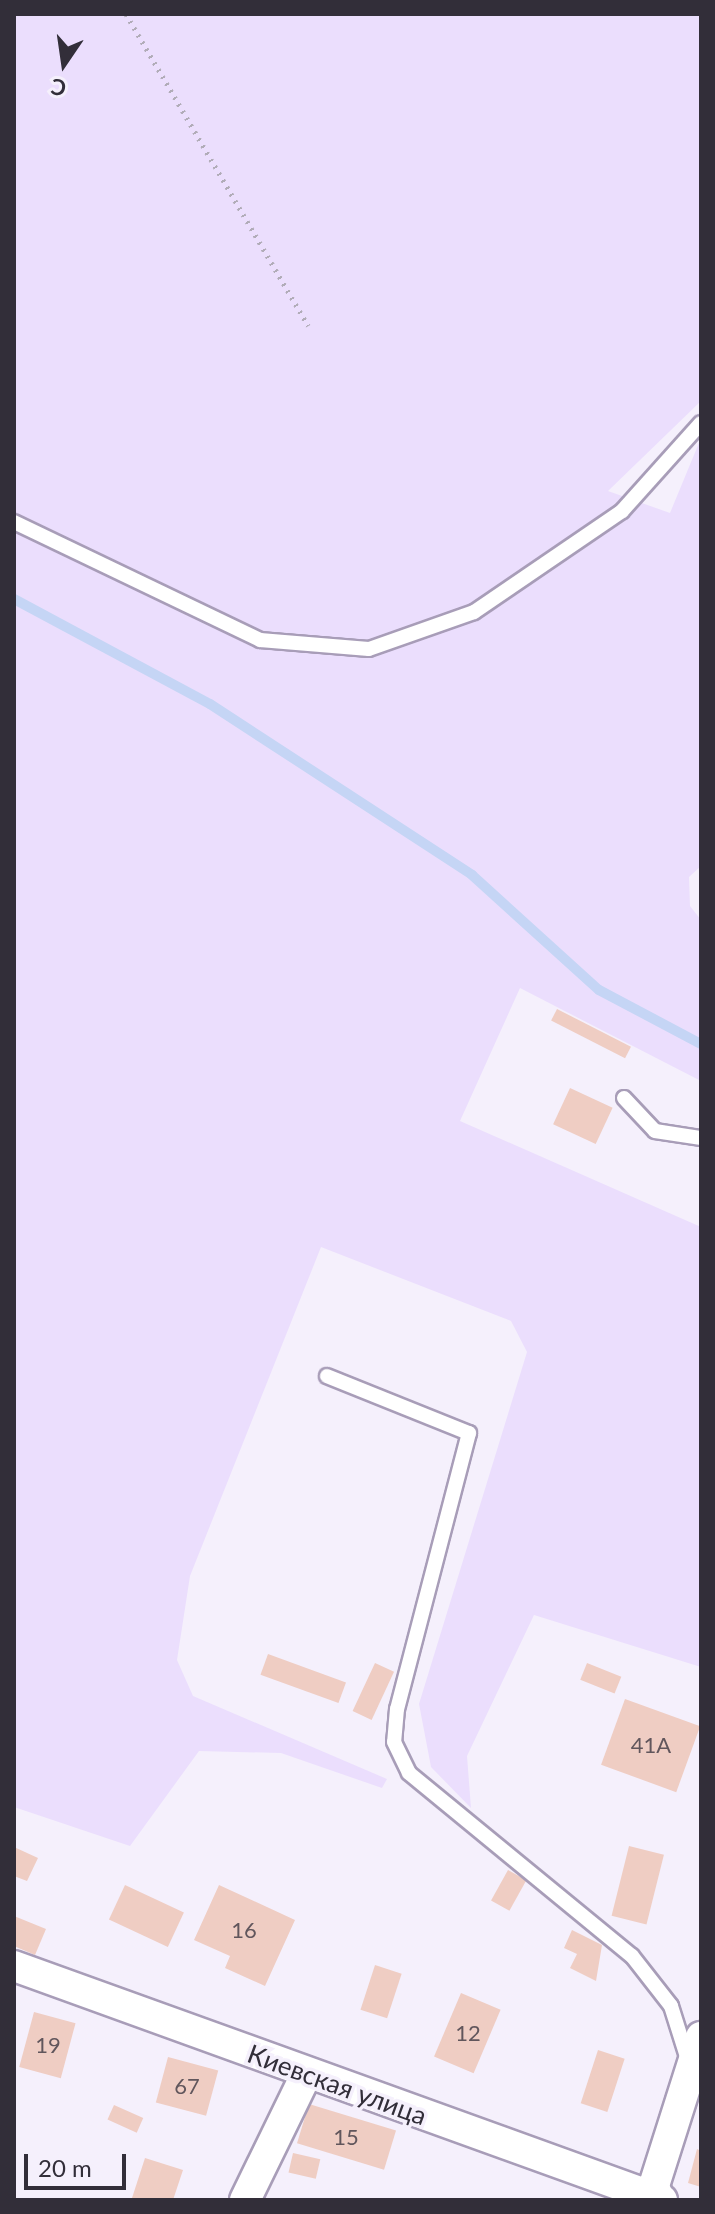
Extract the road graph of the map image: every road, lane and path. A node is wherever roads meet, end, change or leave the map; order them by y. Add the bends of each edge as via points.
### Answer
1 (126, 14) edge
2 (308, 326) dead end
3 (701, 423) edge
4 (14, 522) edge
5 (624, 1098) dead end
6 (701, 1138) edge
7 (327, 1376) dead end
8 (14, 1966) edge
9 (701, 2037) edge
10 (691, 2068) junction
11 (306, 2075) junction
12 (654, 2198) edge
13 (245, 2200) edge

1 - 2 path
3 - 4 lane via 622,511 474,612 369,649 260,640
5 - 6 lane via 655,1131
7 - 10 lane via 469,1433 397,1709 394,1742 409,1773 632,1956 671,2006
8 - 11 street, Киевская улица
9 - 10 street
10 - 12 street
11 - 12 street, Киевская улица
11 - 13 street

